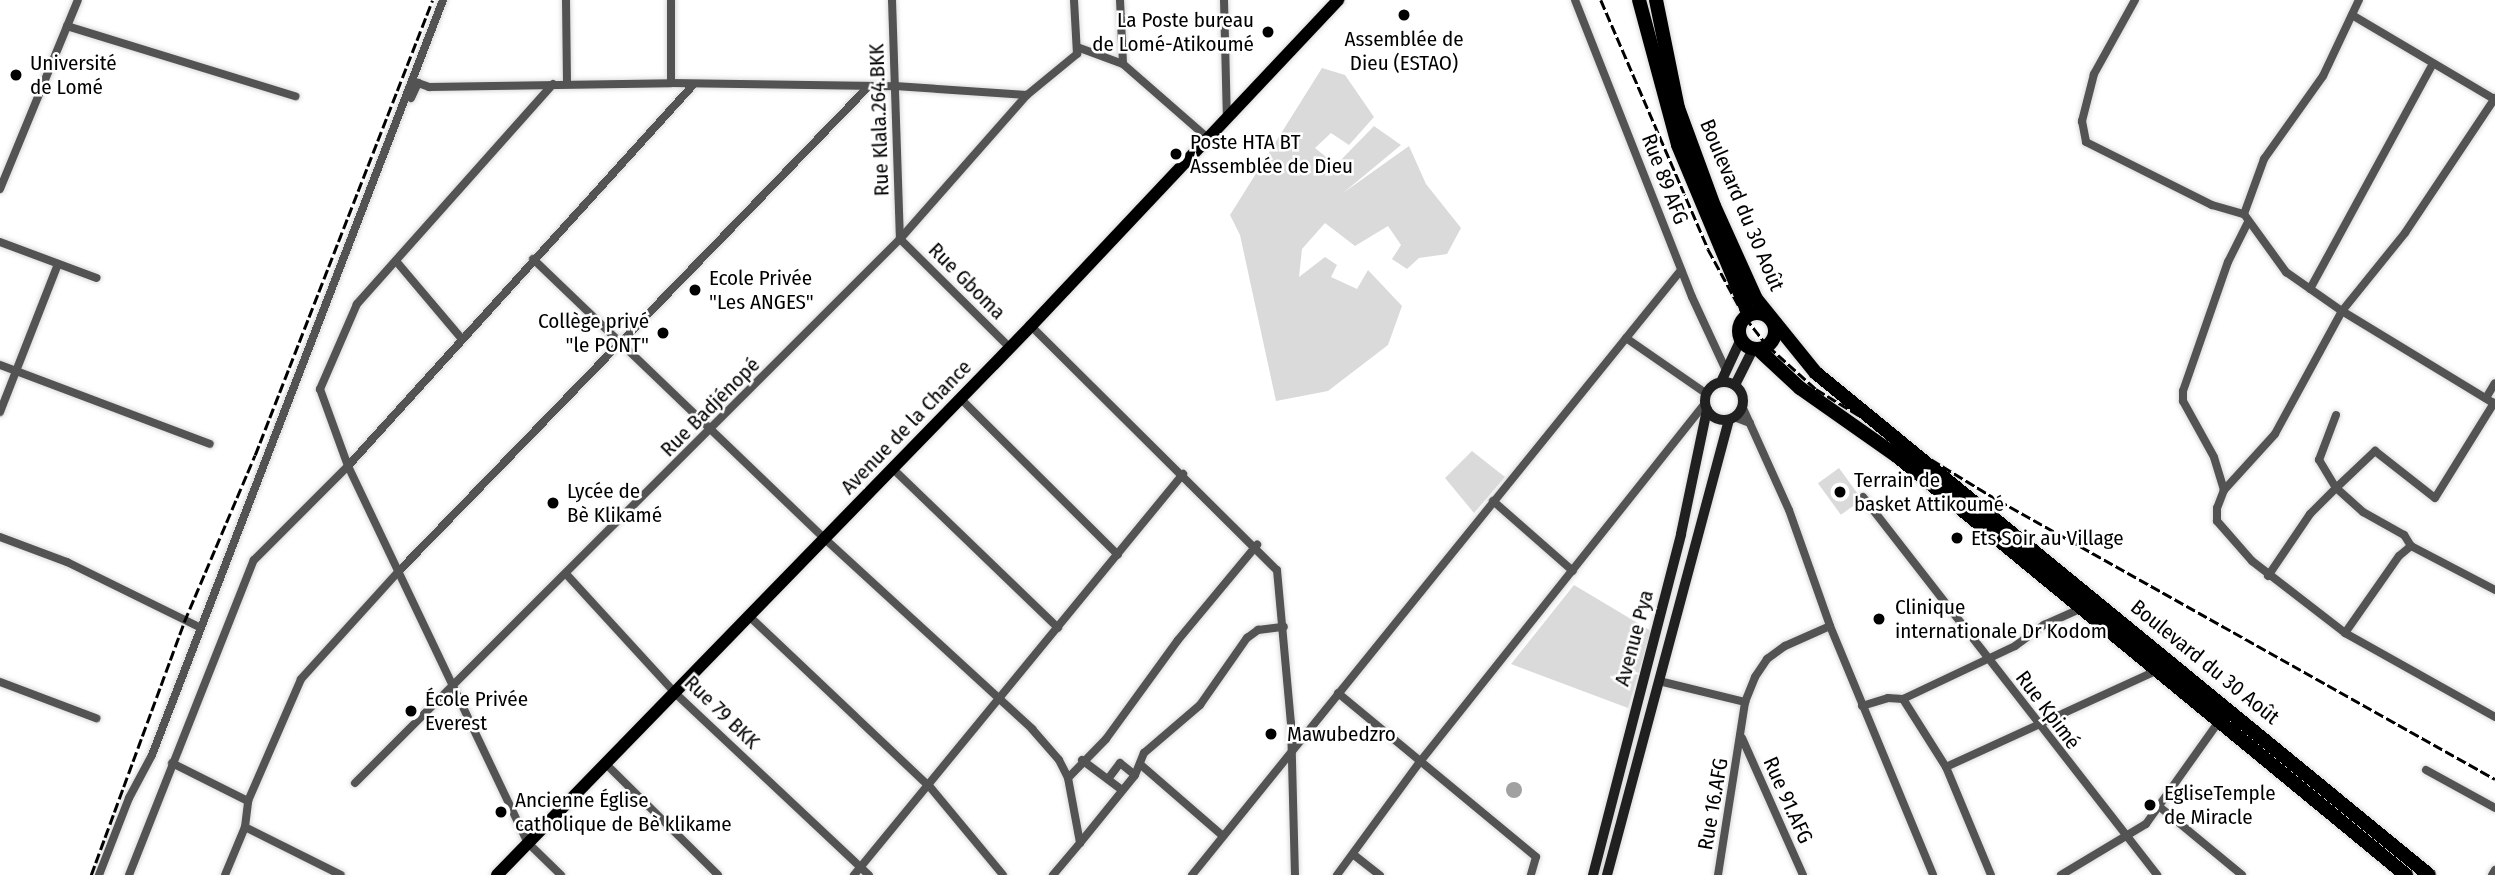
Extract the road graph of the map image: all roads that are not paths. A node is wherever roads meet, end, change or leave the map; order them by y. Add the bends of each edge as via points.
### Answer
1 (78, 0) edge
2 (443, 0) edge
3 (566, 0) edge
4 (671, 0) edge
5 (892, 0) edge
6 (1074, 0) edge
7 (1120, 0) edge
8 (1224, 0) edge
9 (1575, 0) edge
10 (1639, 0) edge
11 (1656, 0) edge
12 (2135, 0) edge
13 (2359, 0) edge
14 (1336, 1) edge
15 (2352, 15) junction
16 (67, 26) junction
17 (1077, 47) junction
18 (1123, 64) junction
19 (2432, 65) junction
20 (671, 83) junction
21 (553, 84) junction
22 (567, 84) junction
23 (694, 85) junction
24 (895, 86) junction
25 (868, 87) junction
26 (1027, 95) junction
27 (295, 96) dead end
28 (2495, 98) edge
29 (1227, 120) junction
30 (395, 130) junction
31 (1209, 139) junction
32 (0, 190) edge
33 (2246, 218) junction
34 (900, 239) junction
35 (0, 242) edge
36 (533, 259) junction
37 (396, 261) junction
38 (58, 264) junction
39 (1681, 270) junction
40 (97, 278) dead end
41 (2310, 289) junction
42 (2342, 311) junction
43 (1749, 315) junction
44 (1773, 322) junction
45 (1031, 326) junction
46 (461, 338) junction
47 (1626, 338) junction
48 (1741, 339) junction
49 (622, 343) junction
50 (1009, 347) junction
51 (1756, 349) junction
52 (0, 365) edge
53 (1725, 368) junction
54 (16, 373) junction
55 (1721, 382) junction
56 (2495, 383) edge
57 (1735, 385) junction
58 (961, 399) junction
59 (2491, 401) edge
60 (1706, 402) junction
61 (1742, 406) junction
62 (0, 412) edge
63 (2336, 415) dead end
64 (1732, 418) junction
65 (1751, 423) junction
66 (712, 430) junction
67 (210, 444) dead end
68 (348, 466) junction
69 (893, 469) junction
70 (1183, 474) junction
71 (2336, 488) junction
72 (2224, 490) junction
73 (1863, 497) dead end
74 (1493, 501) junction
75 (0, 537) edge
76 (825, 539) junction
77 (1257, 545) junction
78 (2412, 546) junction
79 (1118, 555) junction
80 (399, 570) junction
81 (1573, 571) junction
82 (567, 575) junction
83 (2268, 576) junction
84 (2495, 590) edge
85 (2082, 608) junction
86 (750, 617) junction
87 (1830, 626) junction
88 (1284, 627) junction
89 (201, 628) junction
90 (1058, 628) junction
91 (2345, 633) junction
92 (1987, 657) junction
93 (2158, 670) junction
94 (1659, 681) junction
95 (0, 682) edge
96 (454, 685) junction
97 (675, 693) junction
98 (1338, 693) junction
99 (1903, 699) junction
100 (1000, 700) junction
101 (1745, 702) junction
102 (1862, 706) junction
103 (2495, 717) edge
104 (96, 718) dead end
105 (2220, 720) junction
106 (2036, 725) junction
107 (1742, 738) junction
108 (1291, 755) junction
109 (1082, 760) junction
110 (172, 763) junction
111 (1419, 763) junction
112 (607, 765) junction
113 (1141, 765) junction
114 (1946, 766) junction
115 (2426, 770) dead end
116 (1135, 775) junction
117 (1068, 778) junction
118 (1108, 779) junction
119 (355, 783) dead end
120 (930, 788) junction
121 (1122, 790) junction
122 (248, 801) junction
123 (2161, 808) junction
124 (2495, 808) edge
125 (245, 827) junction
126 (1223, 836) junction
127 (2124, 837) junction
128 (528, 843) junction
129 (1080, 843) junction
130 (1354, 855) junction
131 (861, 867) junction
132 (2495, 870) edge
133 (99, 875) edge
134 (129, 875) edge
135 (225, 875) edge
136 (341, 875) edge
137 (497, 875) edge
138 (561, 875) edge
139 (719, 875) edge
140 (854, 875) edge
141 (869, 875) edge
142 (1003, 875) edge
143 (1053, 875) edge
144 (1192, 875) edge
145 (1295, 875) edge
146 (1337, 875) edge
147 (1380, 875) edge
148 (1531, 875) edge
149 (1593, 875) edge
150 (1607, 875) edge
151 (1718, 875) edge
152 (1802, 875) edge
153 (1933, 875) edge
154 (1991, 875) edge
155 (2061, 875) edge
156 (2157, 875) edge
157 (2242, 875) edge
158 (2406, 875) edge
159 (2429, 875) edge
160 (2492, 875) edge

1 - 16 street
2 - 30 street
3 - 22 street
4 - 20 street
5 - 24 street, Rue Klala.264.BKK
6 - 17 street
7 - 18 street
8 - 29 street
9 - 39 street, Rue 89 AFG
10 - 43 highway, Boulevard du 30 Août via 1678,145
11 - 44 highway, Boulevard du 30 Août via 1683,120 1731,244 1756,299
12 - 33 street via 2094,74 2082,135 2086,142
13 - 15 street
14 - 29 main road, Avenue de la Chance
15 - 19 street
15 - 33 street via 2323,76 2264,159
16 - 27 street
16 - 32 street
17 - 18 street
17 - 26 street, Rue Badjénopé via 1077,54
18 - 31 street
19 - 28 street
19 - 41 street
20 - 22 street
20 - 23 street
21 - 22 street
21 - 30 street via 429,88 418,83
21 - 37 street
23 - 25 street
23 - 36 street
24 - 25 street
24 - 26 street
24 - 34 street, Rue Klala.264.BKK
25 - 49 street
26 - 34 street, Rue Badjénopé
28 - 42 street via 2405,233
29 - 31 main road, Avenue de la Chance
30 - 89 street
31 - 45 main road, Avenue de la Chance
33 - 41 street via 2287,272
33 - 72 street via 2183,391 2183,401 2214,457
34 - 50 street, Rue Gboma
34 - 66 street, Rue Badjénopé
35 - 38 street
36 - 46 street
36 - 49 street
37 - 46 street
37 - 68 street via 357,304 320,389
38 - 40 street
38 - 54 street
39 - 47 street
39 - 53 street, Rue 89 AFG
41 - 42 street
42 - 59 street
42 - 72 street via 2275,434
43 - 44 highway via 1762,314
43 - 48 highway via 1740,327
44 - 51 highway via 1774,337
44 - 159 highway, Boulevard du 30 Août via 1842,397
45 - 50 main road, Avenue de la Chance
45 - 70 street
46 - 68 street
47 - 60 street
47 - 74 street
48 - 51 highway
48 - 53 main road
49 - 66 street
49 - 80 street
50 - 58 main road, Avenue de la Chance
51 - 57 main road
51 - 85 highway, Boulevard du 30 Août via 1800,388 1864,430
52 - 54 street
53 - 55 main road
54 - 62 street
54 - 67 street
55 - 57 main road
55 - 60 main road
56 - 59 street
57 - 61 main road
58 - 69 main road, Avenue de la Chance
58 - 79 street
59 - 71 street via 2435,498 2375,451
60 - 64 main road via 1715,418
60 - 81 street
60 - 149 main road, Avenue Pya via 1681,534
61 - 64 main road
61 - 65 street
63 - 71 street via 2319,460
64 - 65 street
64 - 94 main road, Avenue Pya
65 - 87 street
66 - 76 street
66 - 82 street, Rue Badjénopé
68 - 80 street
68 - 110 street via 251,565
69 - 76 main road, Avenue de la Chance
69 - 90 street
70 - 77 street
70 - 79 street
71 - 78 street
71 - 83 street via 2310,514
72 - 83 street via 2217,521
73 - 92 street, Rue Kpimé
74 - 81 street
74 - 98 street
75 - 89 street via 67,562
76 - 86 main road, Avenue de la Chance
76 - 100 street
77 - 88 street via 1277,570
77 - 109 street via 1178,640 1106,739
78 - 84 street
78 - 91 street via 2399,556
79 - 90 street
80 - 96 street
80 - 122 street via 298,685
81 - 111 street
82 - 96 street, Rue Badjénopé
82 - 97 street, Rue 79 BKK
83 - 91 street
85 - 92 street
85 - 93 highway, Boulevard du 30 Août
86 - 97 main road, Avenue de la Chance
86 - 120 street
87 - 101 street via 1767,659
87 - 102 street
88 - 108 street
88 - 113 street via 1258,630 1247,638 1200,705 1161,734 1144,753
89 - 133 street
90 - 100 street
91 - 103 street
92 - 99 street
92 - 106 street, Rue Kpimé
93 - 105 highway, Boulevard du 30 Août
93 - 106 street
94 - 101 street
94 - 150 main road, Avenue Pya
95 - 104 street
96 - 119 street, Rue Badjénopé
96 - 128 street
97 - 112 main road, Avenue de la Chance
97 - 131 street, Rue 79 BKK
98 - 108 street
98 - 111 street
99 - 102 street via 1888,698
99 - 114 street
100 - 117 street via 1059,760
100 - 120 street
101 - 107 street, Rue 16.AFG
102 - 153 street
105 - 123 street
105 - 158 highway, Boulevard du 30 Août
106 - 114 street
106 - 127 street, Rue Kpimé
107 - 151 street, Rue 16.AFG
107 - 152 street, Rue 91.AFG
108 - 126 street
108 - 145 street
109 - 117 street
109 - 118 street
110 - 122 street
110 - 134 street
111 - 130 street
111 - 148 street via 1536,857
112 - 128 main road, Avenue de la Chance
112 - 139 street
113 - 116 street
113 - 126 street
114 - 154 street
115 - 124 street
116 - 118 street via 1119,763
116 - 121 street
117 - 129 street
118 - 121 street
120 - 131 street
120 - 142 street
121 - 129 street
122 - 125 street
123 - 127 street
123 - 157 street
125 - 135 street
125 - 136 street
126 - 144 street
127 - 155 street
127 - 156 street, Rue Kpimé
128 - 137 main road, Avenue de la Chance
128 - 138 street
129 - 143 street
130 - 146 street
130 - 147 street
131 - 140 street
131 - 141 street, Rue 79 BKK
132 - 160 street

